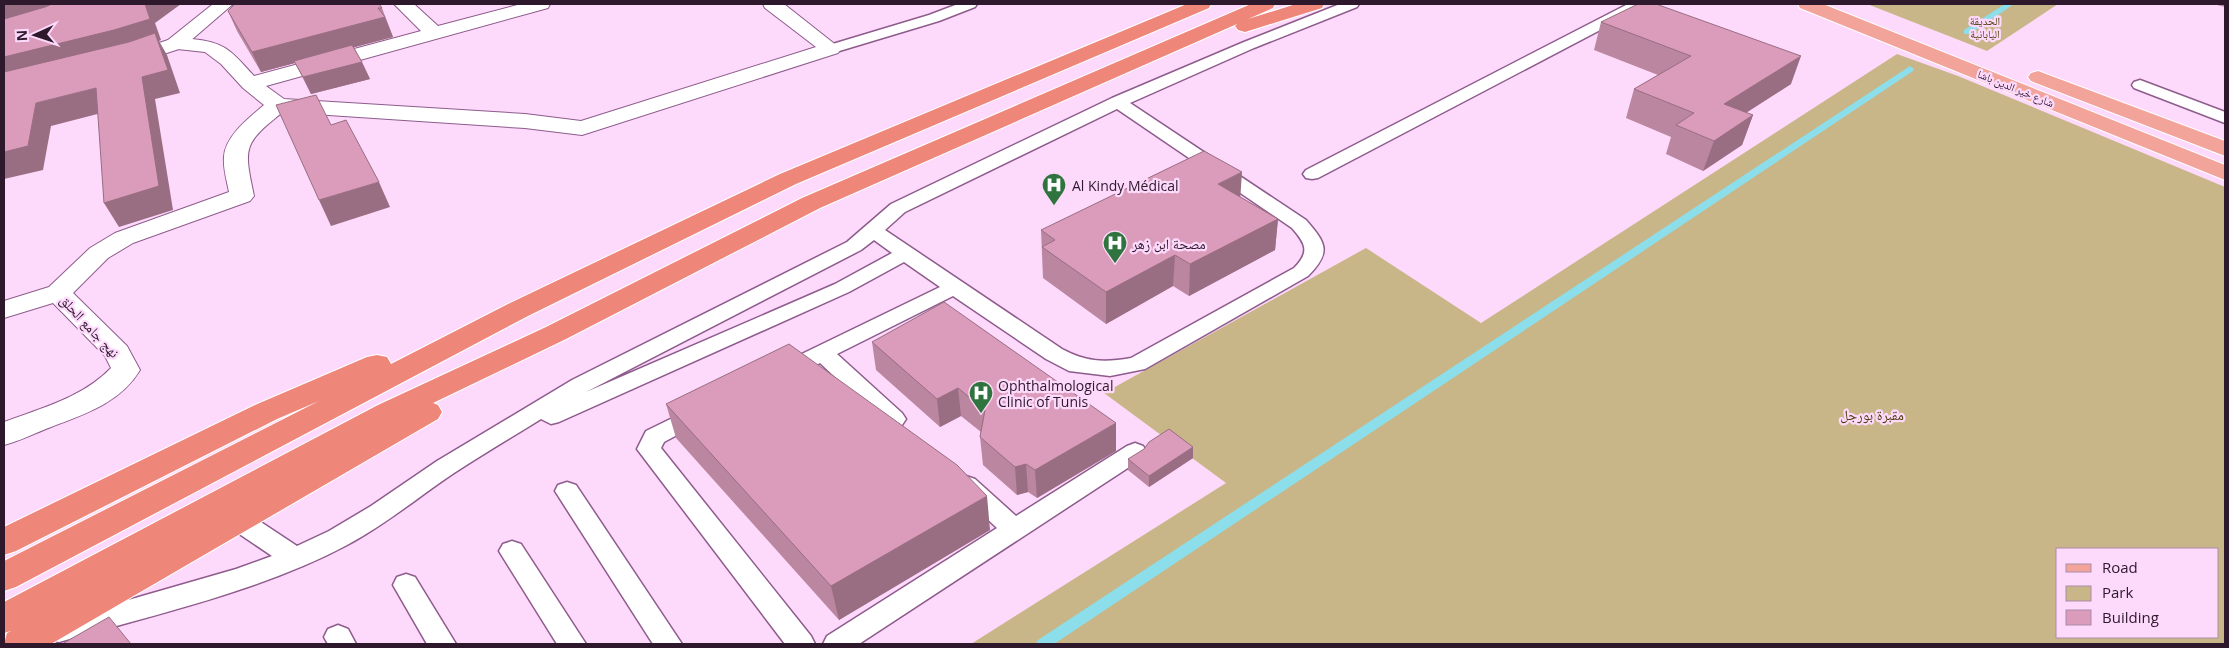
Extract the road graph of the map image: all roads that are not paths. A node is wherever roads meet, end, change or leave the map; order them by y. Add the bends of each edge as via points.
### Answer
1 (224, 4) edge
2 (403, 4) edge
3 (541, 4) edge
4 (772, 4) edge
5 (970, 4) edge
6 (1177, 4) edge
7 (1202, 4) edge
8 (1266, 4) edge
9 (1315, 4) edge
10 (1352, 4) edge
11 (1639, 4) edge
12 (1807, 4) edge
13 (1855, 4) edge
14 (433, 32) junction
15 (1185, 40) junction
16 (175, 44) junction
17 (832, 49) junction
18 (1065, 62) junction
19 (106, 65) edge
20 (250, 84) junction
21 (2140, 84) dead end
22 (1118, 102) junction
23 (278, 105) junction
24 (2225, 118) edge
25 (2225, 149) edge
26 (2225, 173) edge
27 (1312, 174) dead end
28 (873, 230) junction
29 (906, 254) junction
30 (955, 287) junction
31 (58, 293) junction
32 (4, 310) edge
33 (518, 310) junction
34 (556, 333) junction
35 (822, 352) junction
36 (768, 379) edge
37 (714, 406) edge
38 (894, 419) edge
39 (4, 434) edge
40 (484, 445) junction
41 (1135, 452) edge
42 (953, 473) edge
43 (567, 491) dead end
44 (238, 520) junction
45 (1015, 530) junction
46 (4, 542) edge
47 (512, 551) dead end
48 (295, 558) junction
49 (4, 577) edge
50 (406, 585) dead end
51 (4, 619) edge
52 (24, 642) edge
53 (442, 644) edge
54 (572, 644) edge
55 (668, 644) edge
56 (801, 644) edge
57 (836, 644) edge

1 - 16 street
2 - 14 street
3 - 14 street
4 - 17 street
5 - 17 lane
6 - 18 highway via 1102,40
7 - 18 highway
8 - 15 highway
9 - 15 highway
10 - 22 lane
11 - 27 lane
12 - 26 main road, شارع خير الدين باشا
13 - 25 main road, شارع خير الدين باشا
14 - 20 street
15 - 34 highway via 811,204
16 - 19 street
16 - 20 street via 210,47 228,60
17 - 23 street via 582,128 526,121
18 - 33 highway via 788,179
20 - 23 street
21 - 24 lane
22 - 28 lane via 898,208
22 - 30 lane via 1300,224 1312,239 1312,261 1301,272 1273,289 1137,364 1110,369 1077,366 1054,354
23 - 31 street, نهج جامع الحلق via 245,136 234,156 242,196 124,238 99,253
28 - 29 lane
28 - 40 lane via 854,246 580,385
29 - 30 lane
29 - 40 lane via 842,288
30 - 35 lane
31 - 32 street
31 - 39 street, نهج جامع الحلق via 117,352 126,370 110,388 87,402
33 - 46 highway via 403,353 266,412
33 - 49 highway
34 - 44 highway via 446,401
34 - 51 highway via 389,412
35 - 36 lane
35 - 38 lane
37 - 56 lane via 661,432 654,437 649,449
40 - 48 lane via 380,513
41 - 45 lane
42 - 45 lane
43 - 55 lane
44 - 48 lane
44 - 52 highway
45 - 57 lane
47 - 54 lane
48 - 52 lane via 206,589
50 - 53 lane

